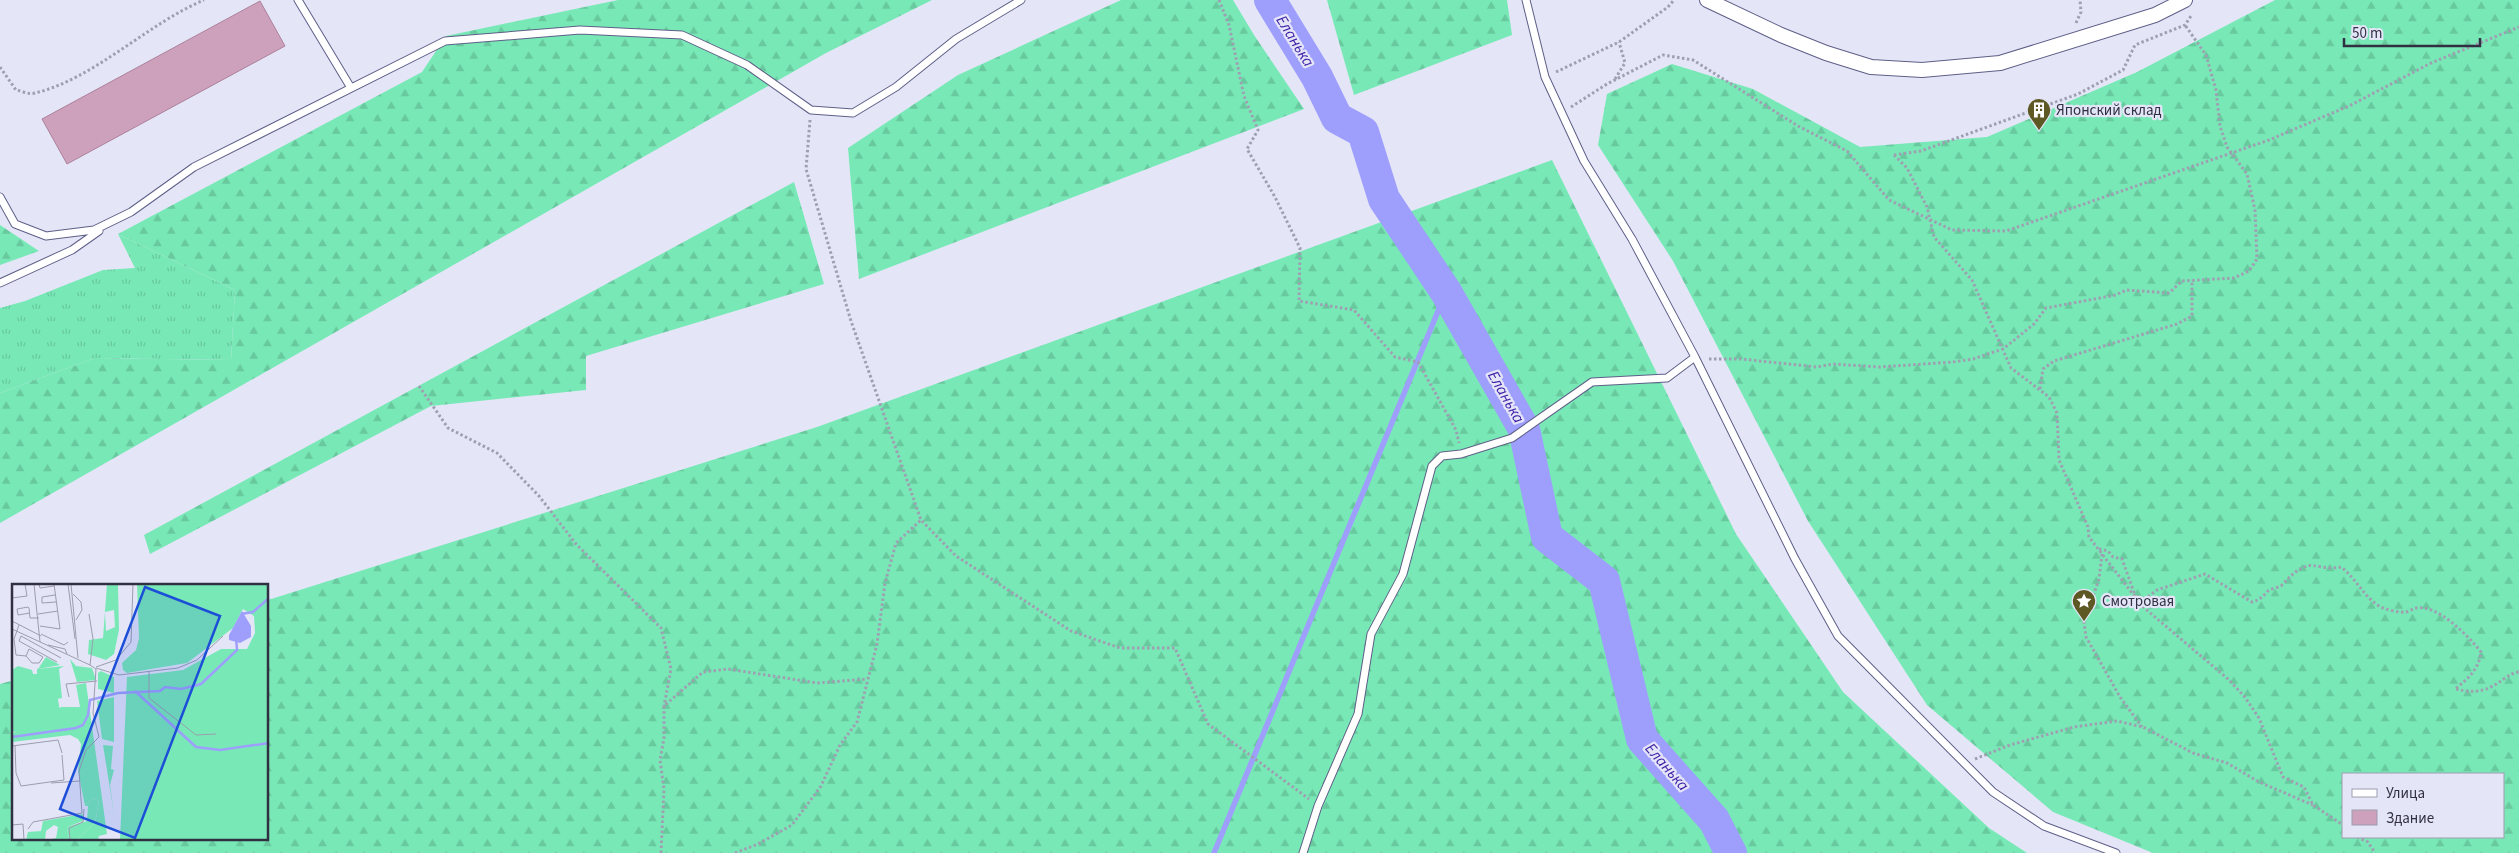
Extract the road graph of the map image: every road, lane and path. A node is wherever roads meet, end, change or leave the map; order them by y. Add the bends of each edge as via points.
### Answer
1 (204, 0) edge
2 (298, 0) edge
3 (1021, 0) edge
4 (1219, 0) edge
5 (1526, 0) edge
6 (1674, 0) edge
7 (1707, 0) edge
8 (2190, 4) edge
9 (2185, 25) junction
10 (2519, 27) edge
11 (1619, 42) junction
12 (0, 67) edge
13 (1545, 77) junction
14 (1615, 80) junction
15 (351, 88) junction
16 (811, 110) junction
17 (1562, 113) junction
18 (2231, 152) junction
19 (0, 197) edge
20 (131, 212) junction
21 (1931, 221) junction
22 (2192, 280) junction
23 (0, 283) edge
24 (2003, 349) junction
25 (1695, 357) junction
26 (419, 386) dead end
27 (2040, 389) junction
28 (1461, 454) junction
29 (921, 520) junction
30 (2099, 549) junction
31 (2102, 554) junction
32 (2136, 598) junction
33 (2519, 672) edge
34 (867, 679) junction
35 (664, 706) junction
36 (2143, 727) junction
37 (1965, 764) junction
38 (2313, 805) junction
39 (1318, 806) junction
40 (2342, 824) edge
41 (2359, 838) edge
42 (661, 853) edge
43 (734, 853) edge
44 (1303, 853) edge
45 (2116, 853) edge
46 (2375, 853) edge

1 - 12 path via 181,10 94,65 33,94 16,90
2 - 15 lane
3 - 16 lane via 956,39 896,87 853,113
4 - 28 path via 1229,25 1244,96 1258,130 1247,149 1300,248 1299,301 1354,310 1394,357 1418,362 1456,430
5 - 13 lane
6 - 11 path
7 - 8 street via 1826,53 1871,67 1922,70 2000,63
8 - 9 path
9 - 18 path via 2206,55 2216,90 2220,126
9 - 21 path via 2135,45 2123,70 2078,94 1921,152 1894,155 1907,168
10 - 18 path via 2432,63 2269,140
11 - 13 path
11 - 14 path via 1625,63
13 - 17 lane
14 - 17 path
14 - 21 path via 1663,55 1692,60 1798,126 1847,151 1889,200
15 - 16 lane via 446,41 580,30 682,35 747,65
15 - 20 lane via 194,167
16 - 29 path via 806,169 851,320
17 - 25 lane via 1584,161 1632,239
18 - 21 path via 2006,231 1952,230
18 - 22 path via 2247,174 2253,201 2256,259 2249,271 2234,278
19 - 20 lane via 15,224 46,236 94,230
20 - 23 lane via 72,250
21 - 24 path via 1934,237 1972,280
22 - 24 path via 2182,281 2169,293 2126,290 2116,295 2046,308 2034,324
22 - 27 path via 2192,316 2177,324 2054,361 2043,369
24 - 25 path via 1974,359 1894,366 1833,364 1816,368 1750,359
24 - 27 path via 2011,368
25 - 28 lane via 1667,378 1592,382 1512,438
25 - 37 lane via 1795,559 1838,636
26 - 35 path via 448,428 497,453 539,496 576,544 660,628 671,669
27 - 30 path via 2049,396 2057,413 2060,460 2088,527 2089,537
28 - 39 lane via 1442,456 1432,466 1403,574 1371,634 1358,714
29 - 34 path via 896,543
29 - 39 path via 956,556 1071,632 1120,648 1175,648 1208,724
30 - 31 path
30 - 32 path via 2108,550 2112,557 2122,558
31 - 32 path
31 - 36 path via 2098,579 2084,622 2086,637 2120,697
32 - 33 path via 2146,598 2157,590 2205,574 2252,602 2281,586 2290,574 2310,565 2323,569 2341,567 2353,575 2380,607 2404,613 2416,608 2430,609 2464,632 2481,652 2480,660 2474,671 2455,689 2483,691
32 - 38 path via 2228,678 2244,696 2259,718 2283,777 2304,787
34 - 35 path via 817,683 728,669 703,672
34 - 43 path via 858,722 840,745 821,786 792,826
35 - 42 path via 660,760 664,789
36 - 37 path via 2118,721 2074,727 2010,745
36 - 38 path via 2193,753 2227,763 2259,782
37 - 45 lane via 1993,792 2044,826
38 - 40 path
39 - 44 lane
41 - 46 path via 2368,842

